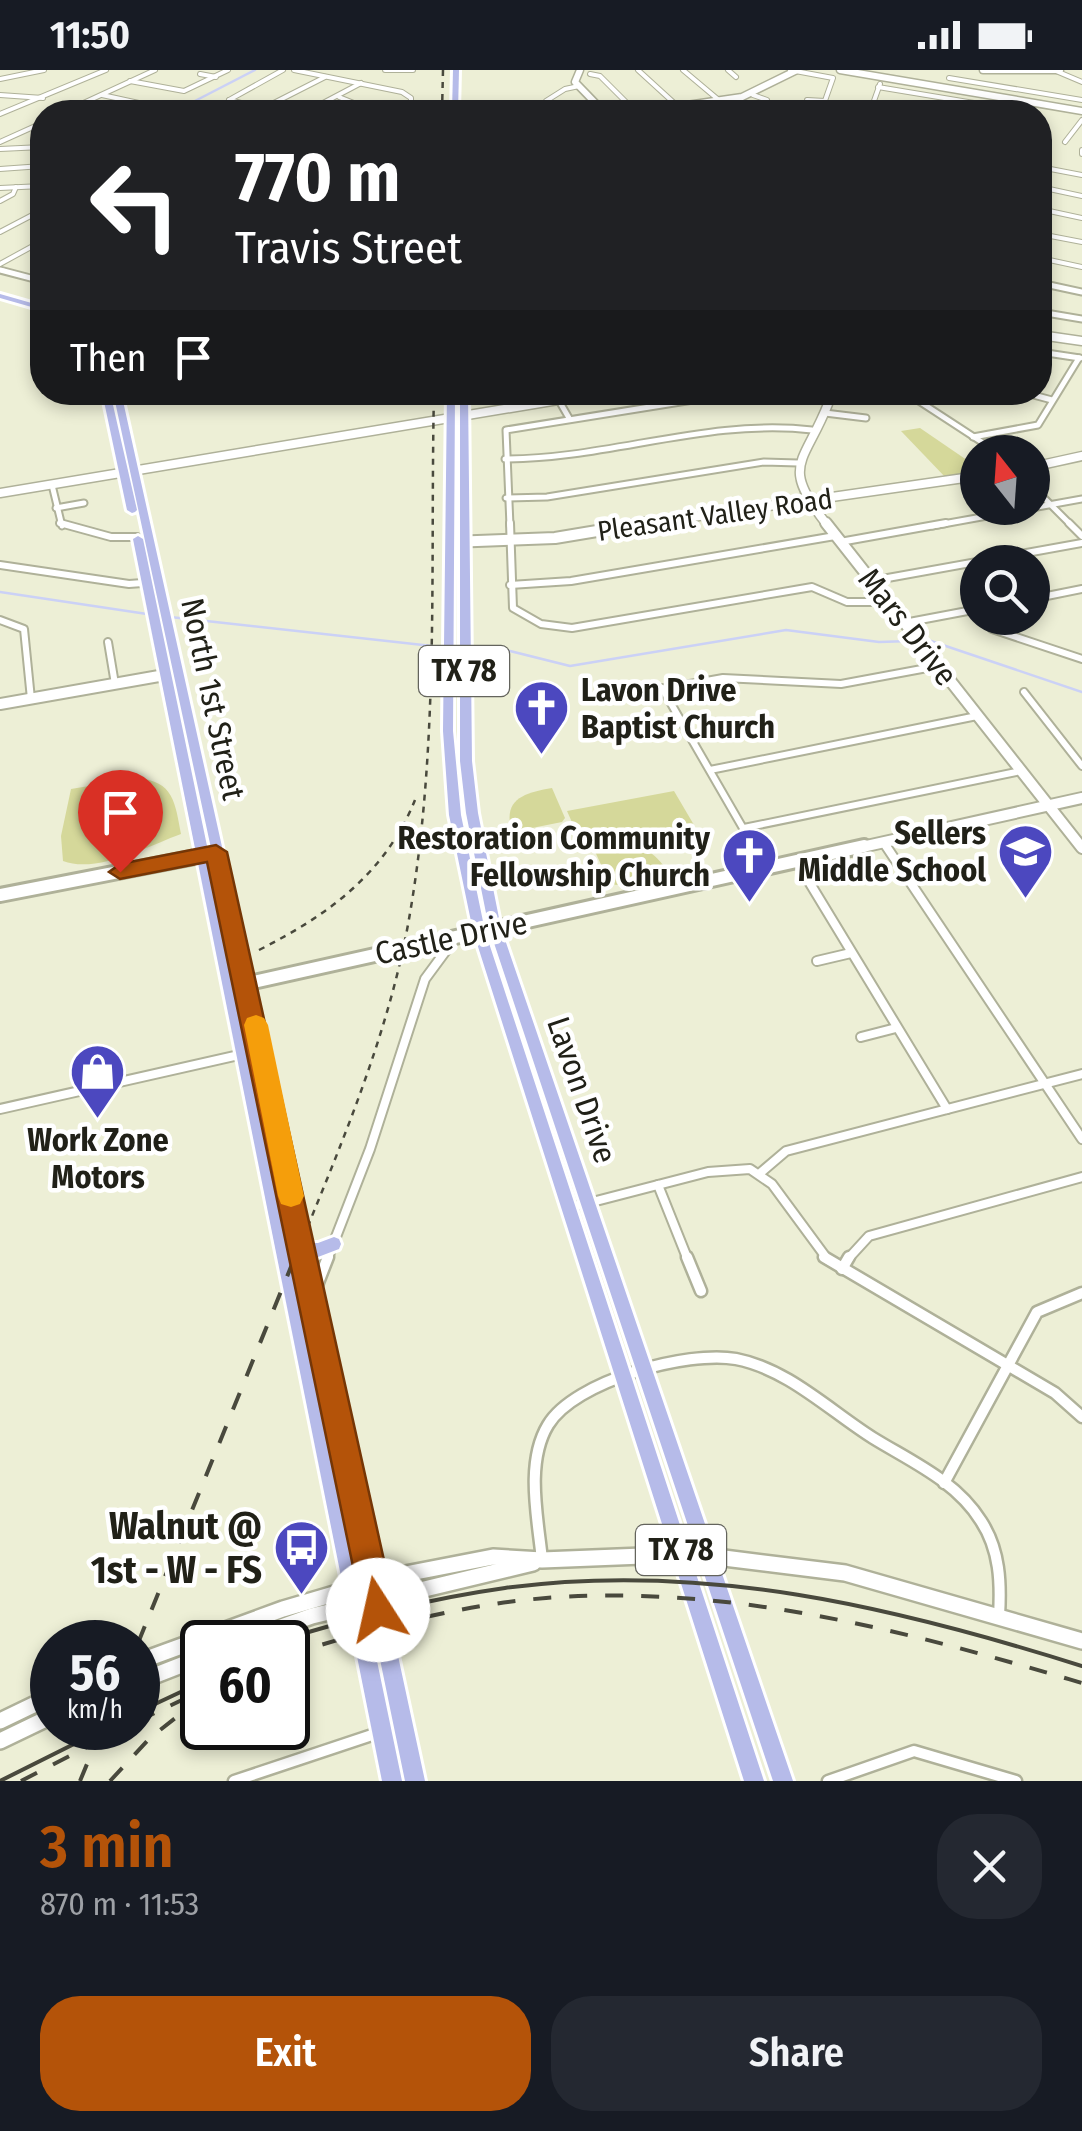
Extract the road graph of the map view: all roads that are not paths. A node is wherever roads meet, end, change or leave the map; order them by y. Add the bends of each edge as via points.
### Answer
1 (44, 70) edge
2 (106, 70) edge
3 (155, 70) edge
4 (228, 70) edge
5 (284, 70) edge
6 (294, 70) edge
7 (385, 70) edge
8 (456, 70) edge
9 (464, 70) edge
10 (580, 70) edge
11 (638, 70) edge
12 (683, 70) edge
13 (728, 70) edge
14 (794, 70) edge
15 (840, 70) edge
16 (854, 70) edge
17 (958, 70) edge
18 (983, 70) edge
19 (1058, 70) edge
20 (1039, 71) edge
21 (411, 72) edge
22 (200, 74) dead end
23 (590, 74) dead end
24 (326, 76) junction
25 (884, 76) junction
26 (216, 77) junction
27 (736, 77) dead end
28 (950, 78) junction
29 (0, 79) edge
30 (130, 82) junction
31 (1082, 82) edge
32 (361, 83) junction
33 (579, 86) junction
34 (940, 86) junction
35 (878, 87) junction
36 (460, 90) junction
37 (0, 95) edge
38 (102, 95) junction
39 (753, 95) junction
40 (337, 97) junction
41 (43, 98) junction
42 (38, 100) edge
43 (91, 100) edge
44 (124, 100) edge
45 (229, 100) edge
46 (279, 100) edge
47 (331, 100) edge
48 (345, 100) edge
49 (410, 100) edge
50 (458, 100) edge
51 (462, 100) edge
52 (549, 100) edge
53 (592, 100) edge
54 (623, 100) edge
55 (670, 100) edge
56 (718, 100) edge
57 (729, 100) edge
58 (767, 100) dead end
59 (827, 100) edge
60 (873, 100) edge
61 (953, 100) edge
62 (1019, 100) edge
63 (1082, 100) edge
64 (30, 103) edge
65 (1052, 105) edge
66 (1082, 110) edge
67 (0, 114) edge
68 (1082, 120) edge
69 (30, 129) edge
70 (1065, 142) dead end
71 (0, 146) edge
72 (30, 147) edge
73 (30, 167) edge
74 (1052, 168) edge
75 (0, 169) edge
76 (1082, 175) edge
77 (30, 186) edge
78 (16, 187) junction
79 (0, 188) edge
80 (1052, 190) edge
81 (1082, 196) edge
82 (0, 201) edge
83 (1052, 212) edge
84 (30, 216) edge
85 (1082, 218) edge
86 (0, 232) edge
87 (1052, 236) edge
88 (1082, 242) edge
89 (30, 248) edge
90 (1052, 261) edge
91 (0, 267) edge
92 (1082, 267) edge
93 (30, 278) edge
94 (1052, 286) edge
95 (1082, 292) edge
96 (0, 293) edge
97 (30, 302) edge
98 (1052, 314) edge
99 (1082, 320) edge
100 (1052, 335) edge
101 (1082, 339) edge
102 (1052, 354) edge
103 (1080, 358) edge
104 (1052, 400) edge
105 (113, 405) edge
106 (116, 405) edge
107 (452, 405) edge
108 (464, 405) edge
109 (501, 405) edge
110 (561, 405) edge
111 (656, 405) edge
112 (828, 405) edge
113 (925, 405) edge
114 (1049, 405) edge
115 (116, 411) junction
116 (464, 411) junction
117 (452, 413) junction
118 (826, 413) junction
119 (569, 418) junction
120 (866, 418) dead end
121 (812, 430) junction
122 (972, 435) edge
123 (980, 435) edge
124 (1082, 456) edge
125 (505, 458) junction
126 (798, 463) junction
127 (1050, 463) edge
128 (128, 470) junction
129 (960, 479) edge
130 (50, 482) junction
131 (0, 490) edge
132 (506, 498) junction
133 (1082, 499) edge
134 (807, 500) junction
135 (84, 502) dead end
136 (1051, 505) junction
137 (56, 508) junction
138 (138, 518) junction
139 (138, 537) junction
140 (838, 539) junction
141 (1082, 539) edge
142 (508, 541) junction
143 (457, 542) junction
144 (0, 565) edge
145 (871, 581) junction
146 (151, 582) junction
147 (510, 585) junction
148 (1082, 589) edge
149 (1050, 595) edge
150 (888, 602) junction
151 (960, 613) edge
152 (159, 615) junction
153 (0, 620) edge
154 (904, 623) junction
155 (1009, 635) edge
156 (108, 642) dead end
157 (1082, 660) edge
158 (938, 666) junction
159 (171, 674) junction
160 (115, 684) junction
161 (662, 688) junction
162 (1024, 692) dead end
163 (623, 696) dead end
164 (31, 698) junction
165 (0, 704) edge
166 (978, 716) junction
167 (464, 718) junction
168 (448, 720) junction
169 (450, 761) junction
170 (1082, 766) edge
171 (710, 770) junction
172 (1021, 772) junction
173 (470, 794) junction
174 (1082, 798) edge
175 (1048, 805) junction
176 (744, 828) junction
177 (884, 843) junction
178 (1082, 848) edge
179 (210, 854) junction
180 (797, 862) junction
181 (766, 868) junction
182 (0, 895) edge
183 (487, 930) junction
184 (457, 936) junction
185 (851, 953) junction
186 (817, 960) dead end
187 (238, 985) junction
188 (896, 1028) junction
189 (861, 1037) dead end
190 (261, 1050) junction
191 (244, 1054) junction
192 (1082, 1074) edge
193 (1044, 1084) junction
194 (0, 1108) edge
195 (947, 1109) junction
196 (1082, 1140) edge
197 (759, 1174) junction
198 (278, 1175) junction
199 (1082, 1177) edge
200 (658, 1185) junction
201 (589, 1204) junction
202 (570, 1208) junction
203 (334, 1244) junction
204 (302, 1250) junction
205 (842, 1269) junction
206 (702, 1291) dead end
207 (1082, 1293) edge
208 (313, 1295) junction
209 (301, 1325) junction
210 (1008, 1367) junction
211 (644, 1372) junction
212 (625, 1378) junction
213 (1082, 1417) edge
214 (944, 1484) junction
215 (542, 1560) junction
216 (375, 1590) junction
217 (354, 1596) junction
218 (999, 1616) junction
219 (273, 1620) edge
220 (294, 1620) edge
221 (1082, 1641) edge
222 (30, 1706) edge
223 (0, 1720) edge
224 (402, 1726) junction
225 (30, 1727) edge
226 (382, 1732) junction
227 (0, 1741) edge
228 (234, 1781) edge
229 (392, 1781) edge
230 (414, 1781) edge
231 (754, 1781) edge
232 (783, 1781) edge
233 (828, 1781) edge
234 (1016, 1781) edge

1 - 29 street
2 - 41 street
3 - 30 street
4 - 26 street
5 - 45 street
6 - 24 street
7 - 21 street
8 - 36 main road
9 - 36 main road
10 - 33 street via 573,78
11 - 55 street
12 - 56 street
13 - 27 street
14 - 39 street
14 - 59 street via 833,78
15 - 25 street
16 - 25 street
17 - 28 street
18 - 20 street
19 - 20 street
19 - 31 street
22 - 26 street
23 - 54 street
24 - 32 street
24 - 46 street
25 - 34 street
25 - 35 street
26 - 30 street via 176,91
28 - 34 street
28 - 63 street
30 - 38 street
32 - 40 street
32 - 49 street
33 - 52 street
33 - 53 street
34 - 62 street
35 - 60 street
35 - 61 street
36 - 50 main road
36 - 51 main road
37 - 41 street
38 - 43 street
38 - 44 street
39 - 57 street
39 - 58 street
40 - 47 street
40 - 48 street
41 - 42 street
64 - 67 street
65 - 66 street
68 - 70 street
69 - 71 street
71 - 72 street
73 - 75 street
74 - 76 street
77 - 78 street
78 - 79 street
78 - 82 street
80 - 81 street
83 - 85 street
84 - 86 street
87 - 88 street
89 - 91 street
90 - 92 street
91 - 93 street
94 - 95 street
96 - 97 main road
98 - 99 street
100 - 101 street
102 - 103 street
103 - 104 street
105 - 115 main road, North 1st Street
106 - 115 main road, North 1st Street
107 - 117 main road, Lavon Drive / TX 78
108 - 116 main road, Lavon Drive / TX 78
109 - 116 street
110 - 119 street
111 - 119 street
112 - 118 street
113 - 122 street
114 - 123 street via 1038,425
115 - 128 main road, North 1st Street
116 - 117 street
116 - 143 main road, Lavon Drive / TX 78
117 - 128 street
117 - 143 main road, Lavon Drive / TX 78
118 - 120 street
118 - 121 street
119 - 125 street via 506,430
121 - 125 street via 766,424
121 - 126 street
124 - 127 street
125 - 132 street
126 - 132 street via 764,462
126 - 134 street, Mars Drive
128 - 130 street
128 - 138 main road, North 1st Street
129 - 134 street, Pleasant Valley Road
130 - 131 street
130 - 131 street
130 - 137 street
132 - 142 street
133 - 136 street
134 - 140 street, Mars Drive
134 - 142 street, Pleasant Valley Road
135 - 137 street
136 - 140 street
136 - 141 street
137 - 139 street via 60,525 70,530
138 - 139 main road, North 1st Street
138 - 146 main road, North 1st Street
139 - 146 main road, North 1st Street
140 - 145 street, Mars Drive
140 - 147 street
141 - 145 street
142 - 143 street, Pleasant Valley Road
142 - 147 street
143 - 167 main road, Lavon Drive / TX 78
143 - 168 main road, Lavon Drive / TX 78
144 - 146 street
145 - 150 street, Mars Drive
146 - 152 main road, North 1st Street
147 - 150 street via 513,608 527,618 572,628 812,587 847,602
148 - 149 street
150 - 154 street, Mars Drive
151 - 154 street
152 - 159 main road, North 1st Street
152 - 159 main road, North 1st Street via 171,646
153 - 164 street via 24,630
154 - 158 street, Mars Drive
155 - 157 street
156 - 160 street
158 - 161 street via 841,684 740,677
158 - 166 street, Mars Drive
159 - 160 street
159 - 179 main road, North 1st Street
160 - 164 street
161 - 163 street
161 - 171 street
162 - 170 street
164 - 165 street
166 - 171 street
166 - 172 street, Mars Drive
167 - 168 main road
167 - 173 main road, Lavon Drive / TX 78
168 - 169 main road, Lavon Drive / TX 78
169 - 173 main road via 458,788
169 - 183 main road, Lavon Drive / TX 78 via 460,846
171 - 176 street
172 - 175 street, Mars Drive
172 - 176 street
173 - 183 main road, Lavon Drive / TX 78
174 - 175 street, Castle Drive
175 - 177 street, Castle Drive
175 - 178 street, Mars Drive
176 - 181 street
177 - 180 street, Castle Drive
177 - 193 street
179 - 182 street
179 - 187 main road, North 1st Street
180 - 181 street, Castle Drive
180 - 185 street
181 - 183 street, Castle Drive
183 - 184 street, Castle Drive
183 - 201 main road, Lavon Drive / TX 78
183 - 202 main road, Lavon Drive / TX 78
184 - 187 street, Castle Drive
184 - 203 street via 425,979
185 - 186 street
185 - 188 street
187 - 190 main road, North 1st Street
187 - 191 main road, North 1st Street
188 - 189 street
188 - 195 street
190 - 191 street
190 - 198 main road, North 1st Street
191 - 194 street
191 - 198 main road, North 1st Street
192 - 193 street
193 - 195 street
193 - 196 street
195 - 197 street via 786,1151
197 - 200 street via 722,1169
197 - 205 street via 782,1196 808,1242
198 - 204 main road, North 1st Street
198 - 209 main road, North 1st Street
199 - 205 street via 869,1236
200 - 201 street
200 - 206 street
201 - 202 street
201 - 211 main road, Lavon Drive / TX 78
202 - 212 main road, Lavon Drive / TX 78
203 - 204 main road
203 - 208 street
204 - 208 main road, North 1st Street
205 - 210 street
207 - 210 street via 1038,1312
208 - 209 street
208 - 216 main road, North 1st Street
209 - 217 main road, North 1st Street
210 - 213 street
210 - 214 street
211 - 212 street
211 - 214 street via 703,1359 754,1365
211 - 232 main road, Lavon Drive / TX 78
212 - 215 street via 575,1398 548,1426 537,1487
212 - 231 main road, Lavon Drive / TX 78
214 - 218 street via 974,1511 992,1542 1001,1582
215 - 216 street via 497,1574
215 - 218 street, bridge via 716,1557 845,1574
216 - 217 street
216 - 224 main road, North 1st Street
217 - 219 street
217 - 220 street
217 - 226 main road, North 1st Street
218 - 221 street
222 - 223 street
224 - 226 street
224 - 230 main road, North 1st Street
225 - 227 street
226 - 228 street
226 - 229 main road, North 1st Street
233 - 234 street via 914,1751

